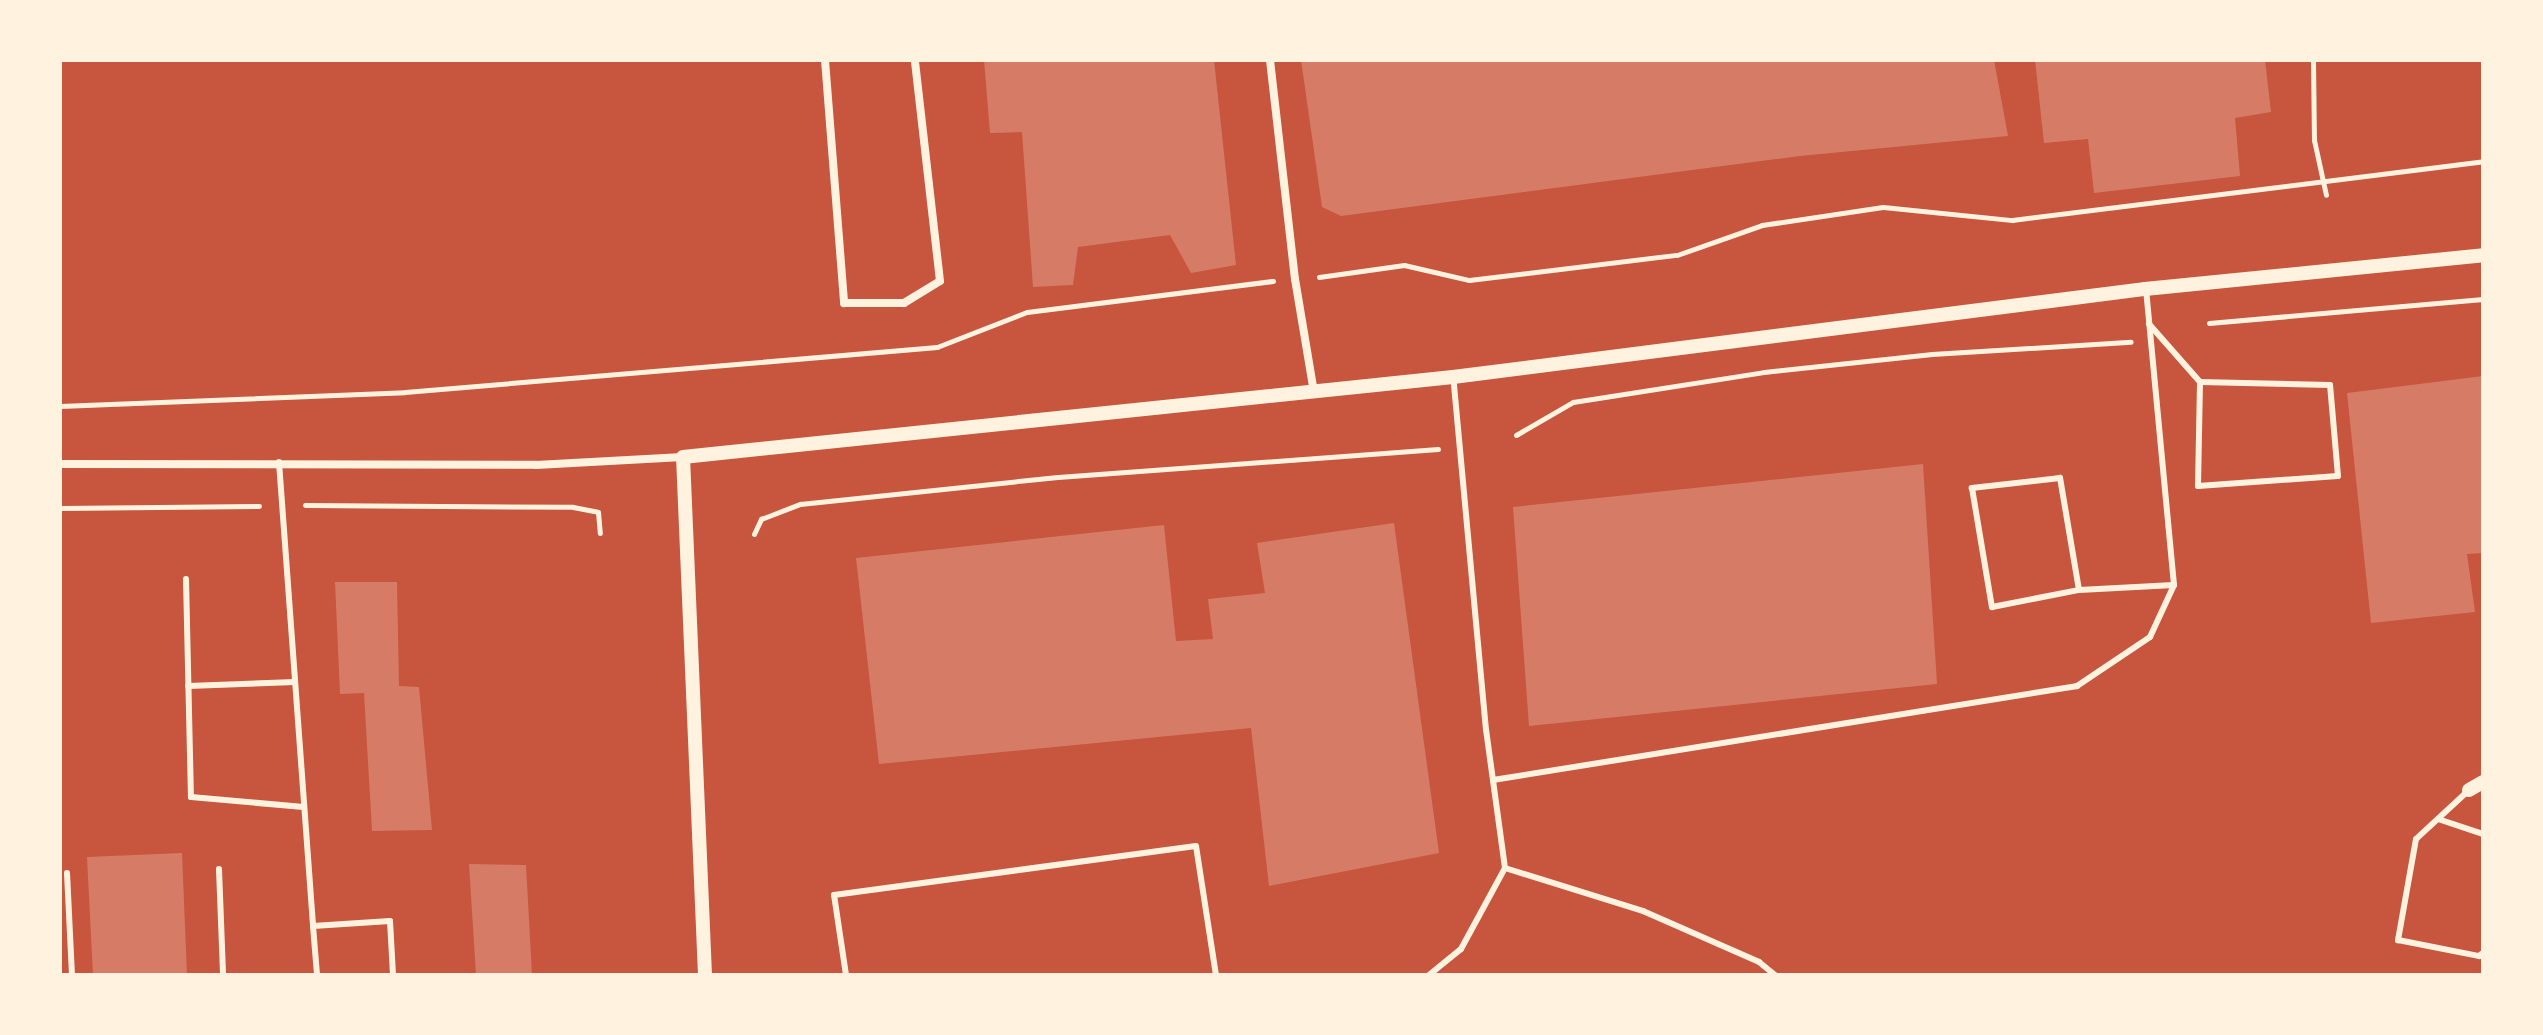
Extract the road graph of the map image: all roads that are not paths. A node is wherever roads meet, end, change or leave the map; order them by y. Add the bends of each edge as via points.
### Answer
1 (825, 60) edge
2 (915, 60) edge
3 (1270, 60) edge
4 (2483, 255) edge
5 (2145, 289) junction
6 (2149, 324) junction
7 (1453, 377) junction
8 (2200, 382) junction
9 (1314, 392) junction
10 (683, 457) junction
11 (279, 461) junction
12 (60, 464) edge
13 (186, 579) dead end
14 (2174, 585) junction
15 (2079, 590) junction
16 (295, 682) junction
17 (188, 686) junction
18 (1493, 780) junction
19 (2483, 782) edge
20 (2469, 790) joint
21 (304, 807) junction
22 (2438, 819) junction
23 (2483, 834) edge
24 (1505, 868) junction
25 (219, 869) dead end
26 (67, 873) dead end
27 (313, 926) junction
28 (2483, 953) edge
29 (72, 975) edge
30 (223, 975) edge
31 (317, 975) edge
32 (393, 975) edge
33 (705, 975) edge
34 (846, 975) edge
35 (1216, 975) edge
36 (1429, 975) edge
37 (1775, 975) edge

1 - 2 street via 844,303 904,303 940,281
3 - 9 street
4 - 5 street
5 - 6 lane
5 - 7 street
6 - 8 lane
6 - 14 lane
7 - 9 street
7 - 18 lane
8 - 8 lane via 2198,486 2338,476 2330,385
9 - 10 street
10 - 11 street via 536,465
10 - 33 street
11 - 12 street
11 - 16 lane
13 - 17 lane
14 - 15 lane
14 - 18 lane via 2150,637 2077,686
15 - 15 lane via 2060,478 1972,488 1992,607
16 - 17 lane
16 - 21 lane
17 - 21 lane via 191,797
18 - 24 lane
19 - 20 street
20 - 22 lane
21 - 27 lane
22 - 23 lane
22 - 28 lane via 2416,839 2398,940
24 - 36 lane via 1461,949
24 - 37 lane via 1643,911 1759,962
25 - 30 lane
26 - 29 lane
27 - 31 lane
27 - 32 lane via 390,921
34 - 35 lane via 834,895 1196,846

